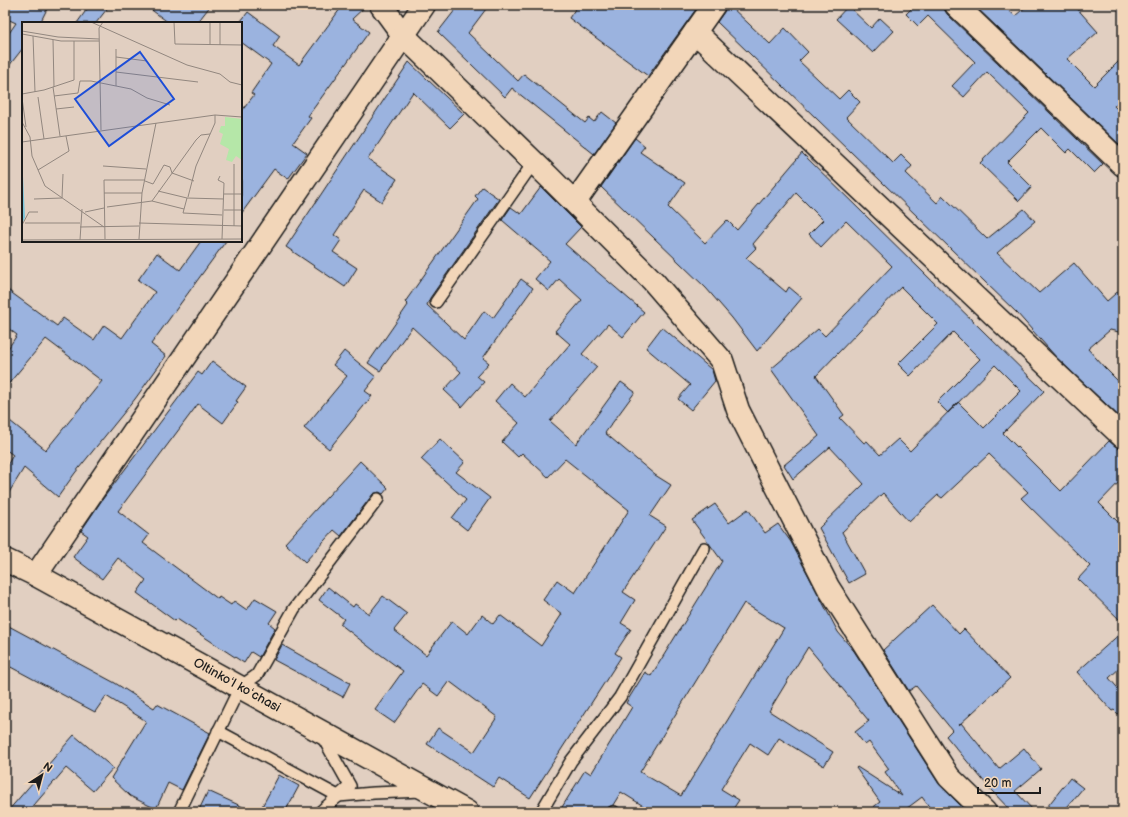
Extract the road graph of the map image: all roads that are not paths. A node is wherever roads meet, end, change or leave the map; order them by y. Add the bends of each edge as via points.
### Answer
1 (381, 5) edge
2 (714, 5) edge
3 (956, 5) edge
4 (421, 6) edge
5 (695, 32) junction
6 (403, 35) junction
7 (534, 162) junction
8 (1123, 165) edge
9 (575, 202) junction
10 (436, 302) dead end
11 (1123, 437) edge
12 (378, 499) dead end
13 (704, 548) dead end
14 (5, 560) edge
15 (36, 575) junction
16 (240, 687) junction
17 (218, 731) junction
18 (319, 731) junction
19 (429, 791) junction
20 (338, 796) junction
21 (323, 811) edge
22 (179, 812) edge
23 (467, 812) edge
24 (541, 812) edge
25 (985, 812) edge

1 - 6 street
2 - 5 street
3 - 8 street
4 - 6 street
5 - 9 street
5 - 11 street
6 - 7 street
6 - 15 street
7 - 9 street
7 - 10 lane
9 - 25 street via 653,281 722,361 738,410 828,587 949,777
12 - 16 lane via 294,608 257,675
13 - 24 lane via 620,698 571,761
14 - 15 street, Oltinkoʻl koʻchasi
15 - 16 street, Oltinkoʻl koʻchasi
16 - 17 lane
16 - 18 street, Oltinkoʻl koʻchasi
17 - 20 lane
17 - 22 lane
18 - 19 street, Oltinkoʻl koʻchasi
18 - 20 lane via 350,786
19 - 20 lane
19 - 23 street, Oltinkoʻl koʻchasi
20 - 21 lane

